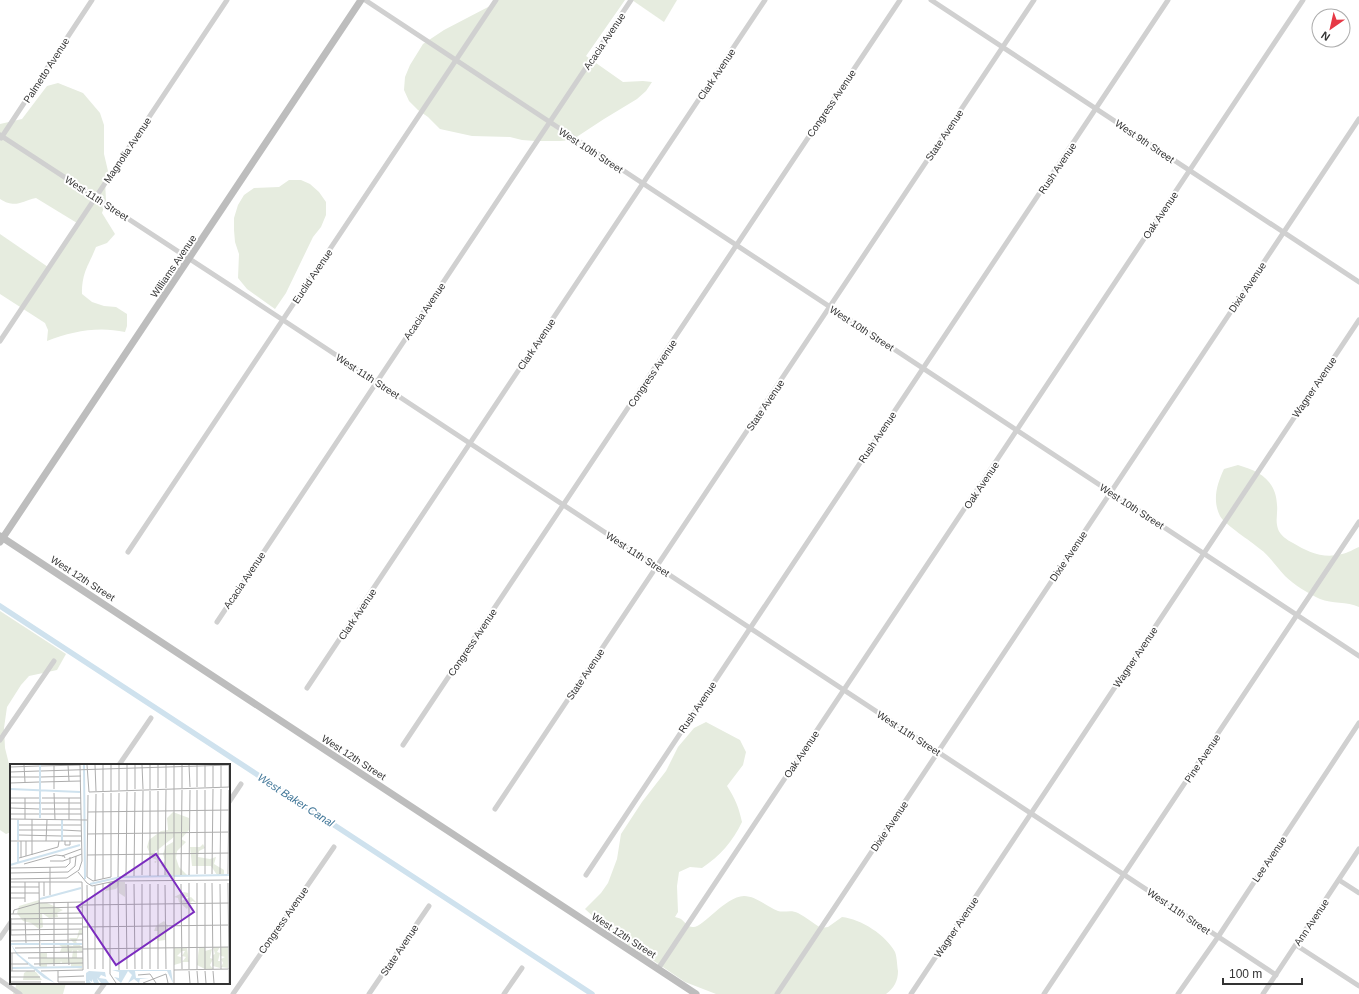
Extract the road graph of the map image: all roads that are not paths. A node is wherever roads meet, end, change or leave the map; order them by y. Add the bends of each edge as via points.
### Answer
1 (92, 0) edge
2 (227, 0) edge
3 (361, 0) edge
4 (365, 0) edge
5 (496, 0) edge
6 (631, 0) edge
7 (766, 0) edge
8 (900, 0) edge
9 (931, 0) edge
10 (1034, 0) edge
11 (1168, 0) edge
12 (1303, 0) edge
13 (1003, 47) junction
14 (456, 60) junction
15 (1096, 109) junction
16 (1359, 119) edge
17 (550, 122) junction
18 (1, 137) edge
19 (1190, 171) junction
20 (643, 184) junction
21 (96, 197) junction
22 (1284, 232) junction
23 (736, 245) junction
24 (190, 258) junction
25 (1359, 282) edge
26 (830, 307) junction
27 (283, 320) junction
28 (1359, 320) edge
29 (0, 341) edge
30 (923, 368) junction
31 (377, 382) junction
32 (1017, 430) junction
33 (470, 443) junction
34 (1111, 492) junction
35 (564, 505) junction
36 (1359, 522) edge
37 (1, 539) edge
38 (128, 552) dead end
39 (1204, 553) junction
40 (657, 566) junction
41 (1297, 615) junction
42 (217, 622) dead end
43 (750, 628) junction
44 (1359, 656) edge
45 (54, 661) dead end
46 (307, 688) dead end
47 (844, 690) junction
48 (151, 718) dead end
49 (1359, 723) edge
50 (0, 740) edge
51 (404, 745) dead end
52 (938, 752) junction
53 (120, 764) edge
54 (242, 784) dead end
55 (230, 801) edge
56 (495, 809) dead end
57 (1031, 813) junction
58 (334, 846) dead end
59 (1359, 849) edge
60 (1124, 874) junction
61 (586, 875) dead end
62 (1339, 880) junction
63 (1359, 893) edge
64 (429, 906) dead end
65 (10, 923) edge
66 (1218, 937) junction
67 (0, 938) edge
68 (1296, 944) junction
69 (522, 968) dead end
70 (658, 969) junction
71 (1276, 975) junction
72 (0, 980) edge
73 (104, 984) edge
74 (1359, 986) edge
75 (20, 994) edge
76 (98, 994) edge
77 (233, 994) edge
78 (369, 994) edge
79 (504, 994) edge
80 (696, 994) edge
81 (777, 994) edge
82 (911, 994) edge
83 (1044, 994) edge
84 (1178, 994) edge
85 (1263, 994) edge

1 - 18 street, Palmetto Avenue
2 - 21 street, Magnolia Avenue
3 - 24 street, Williams Avenue
4 - 14 street, West 10th Street
5 - 14 street, Euclid Avenue
6 - 17 street, Acacia Avenue
7 - 20 street, Clark Avenue
8 - 23 street, Congress Avenue
9 - 13 street, West 9th Street
10 - 13 street, State Avenue
11 - 15 street, Rush Avenue
12 - 19 street, Oak Avenue
13 - 15 street, West 9th Street
13 - 26 street, State Avenue
14 - 17 street, West 10th Street
14 - 27 street, Euclid Avenue
15 - 19 street, West 9th Street
15 - 30 street, Rush Avenue
16 - 22 street, Dixie Avenue
17 - 20 street, West 10th Street
17 - 31 street, Acacia Avenue
18 - 21 street, West 11th Street
19 - 22 street, West 9th Street
19 - 32 street, Oak Avenue
20 - 23 street, West 10th Street
20 - 33 street, Clark Avenue
21 - 24 street, West 11th Street
21 - 29 street, Magnolia Avenue
22 - 25 street, West 9th Street
22 - 34 street, Dixie Avenue
23 - 26 street, West 10th Street
23 - 35 street, Congress Avenue
24 - 27 street, West 11th Street
24 - 37 street, Williams Avenue
26 - 30 street, West 10th Street
26 - 40 street, State Avenue
27 - 31 street, West 11th Street
27 - 38 street, Euclid Avenue
28 - 39 street, Wagner Avenue
30 - 32 street, West 10th Street
30 - 43 street, Rush Avenue
31 - 33 street, West 11th Street
31 - 42 street, Acacia Avenue
32 - 34 street, West 10th Street
32 - 47 street, Oak Avenue
33 - 35 street, West 11th Street
33 - 46 street, Clark Avenue
34 - 39 street, West 10th Street
34 - 52 street, Dixie Avenue
35 - 40 street, West 11th Street
35 - 51 street, Congress Avenue
36 - 41 street, Pine Avenue
37 - 70 street, West 12th Street
39 - 41 street, West 10th Street
39 - 57 street, Wagner Avenue
40 - 43 street, West 11th Street
40 - 56 street, State Avenue
41 - 44 street, West 10th Street
41 - 60 street, Pine Avenue
43 - 47 street, West 11th Street
43 - 61 street, Rush Avenue
45 - 50 street
47 - 52 street, West 11th Street
47 - 70 street, Oak Avenue
48 - 53 street
49 - 66 street, Lee Avenue
52 - 57 street, West 11th Street
52 - 81 street, Dixie Avenue
54 - 55 street
57 - 60 street, West 11th Street
57 - 82 street, Wagner Avenue
58 - 77 street, Congress Avenue
59 - 62 street, Ann Avenue
60 - 66 street, West 11th Street
60 - 83 street, Pine Avenue
62 - 63 street
62 - 68 street, Ann Avenue
64 - 78 street, State Avenue
65 - 67 street
66 - 71 street, West 11th Street
66 - 84 street, Lee Avenue
68 - 71 street, Ann Avenue
68 - 74 street
69 - 79 street
70 - 80 street, West 12th Street
71 - 85 street, Ann Avenue
72 - 75 street
73 - 76 street

